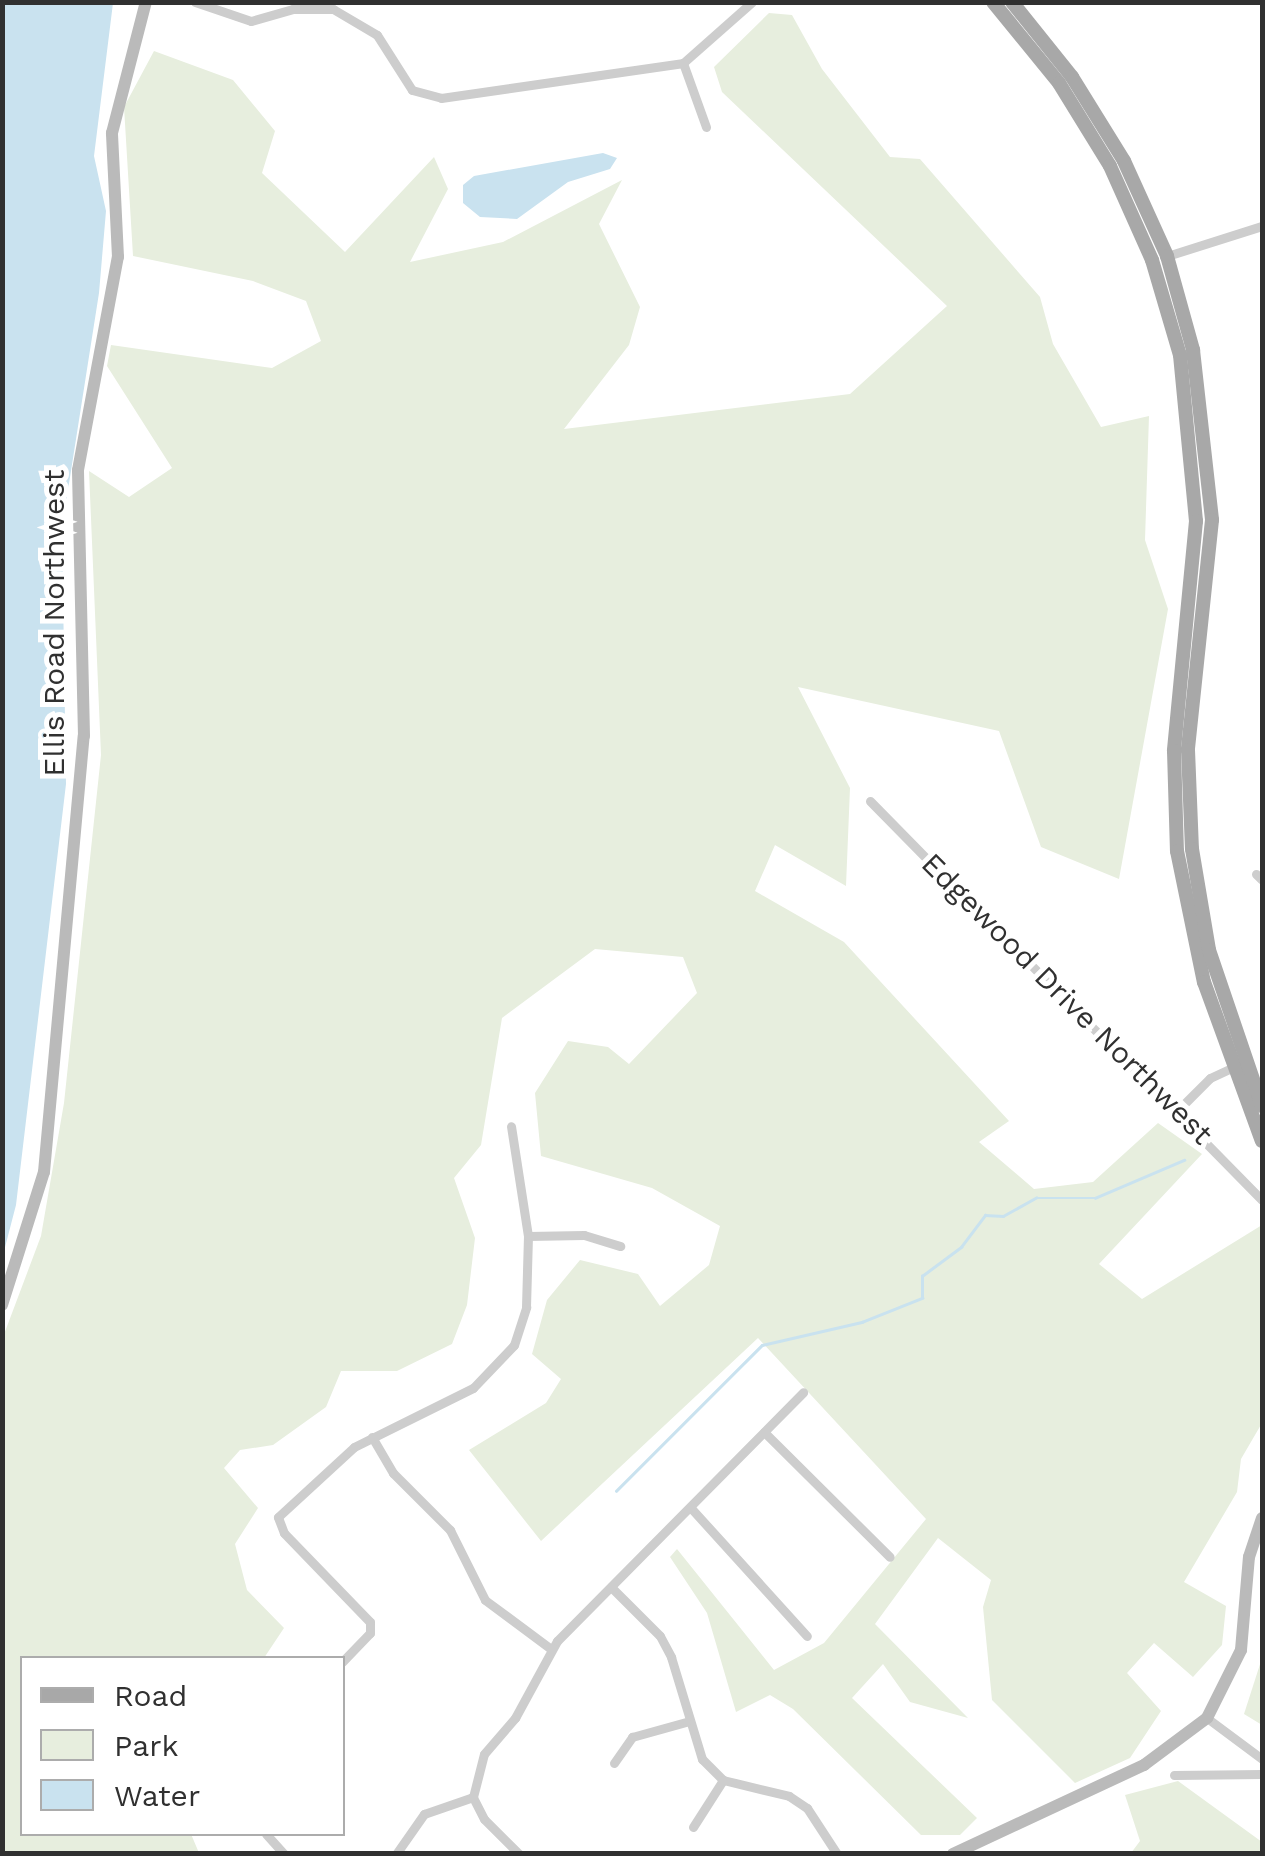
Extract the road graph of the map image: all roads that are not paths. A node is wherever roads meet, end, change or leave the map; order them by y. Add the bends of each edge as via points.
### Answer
1 (146, 2) edge
2 (195, 2) edge
3 (752, 2) edge
4 (993, 2) edge
5 (1012, 2) edge
6 (683, 63) junction
7 (706, 127) dead end
8 (1262, 226) edge
9 (1160, 258) junction
10 (870, 801) dead end
11 (1240, 1064) junction
12 (1262, 1106) edge
13 (1178, 1108) junction
14 (511, 1126) dead end
15 (1262, 1141) edge
16 (1262, 1200) edge
17 (528, 1236) junction
18 (620, 1246) dead end
19 (2, 1305) edge
20 (803, 1392) dead end
21 (764, 1432) junction
22 (372, 1436) junction
23 (690, 1507) junction
24 (1262, 1518) edge
25 (890, 1557) dead end
26 (611, 1587) junction
27 (807, 1636) dead end
28 (551, 1649) junction
29 (345, 1659) edge
30 (1207, 1718) junction
31 (686, 1722) junction
32 (1262, 1759) edge
33 (614, 1763) dead end
34 (1262, 1774) edge
35 (1174, 1775) dead end
36 (723, 1780) junction
37 (473, 1797) junction
38 (694, 1827) dead end
39 (396, 1854) edge
40 (519, 1854) edge
41 (837, 1854) edge
42 (953, 1854) edge

1 - 19 street, Ellis Road Northwest via 112,133 118,256 78,470 84,736 44,1172
2 - 6 street via 250,20 304,7 333,9 376,36 412,90 441,98
3 - 6 street
4 - 9 main road via 1085,123
5 - 9 main road via 1098,117
6 - 7 street
8 - 9 street
9 - 11 main road via 1196,474 1193,580 1174,752 1178,851 1196,955
10 - 13 street, Edgewood Drive Northwest
11 - 12 main road
11 - 13 street via 1210,1078
11 - 15 main road
13 - 16 street, Edgewood Drive Northwest
14 - 17 street
17 - 18 street via 584,1235
17 - 22 street via 523,1320 500,1366 474,1388
20 - 21 street
21 - 23 street
21 - 25 street
22 - 28 street via 393,1473 456,1540 485,1600
22 - 29 street via 317,1477 278,1518 284,1533 370,1622 370,1633
23 - 26 street
23 - 27 street
24 - 30 street via 1250,1557 1241,1650
26 - 28 street
26 - 31 street via 660,1636
28 - 37 street via 515,1718 478,1764
30 - 32 street
30 - 42 street via 1144,1765
31 - 33 street via 632,1738
31 - 36 street via 694,1746
34 - 35 street
36 - 38 street
36 - 41 street via 789,1796 818,1819
37 - 39 street via 424,1814
37 - 40 street via 484,1819

